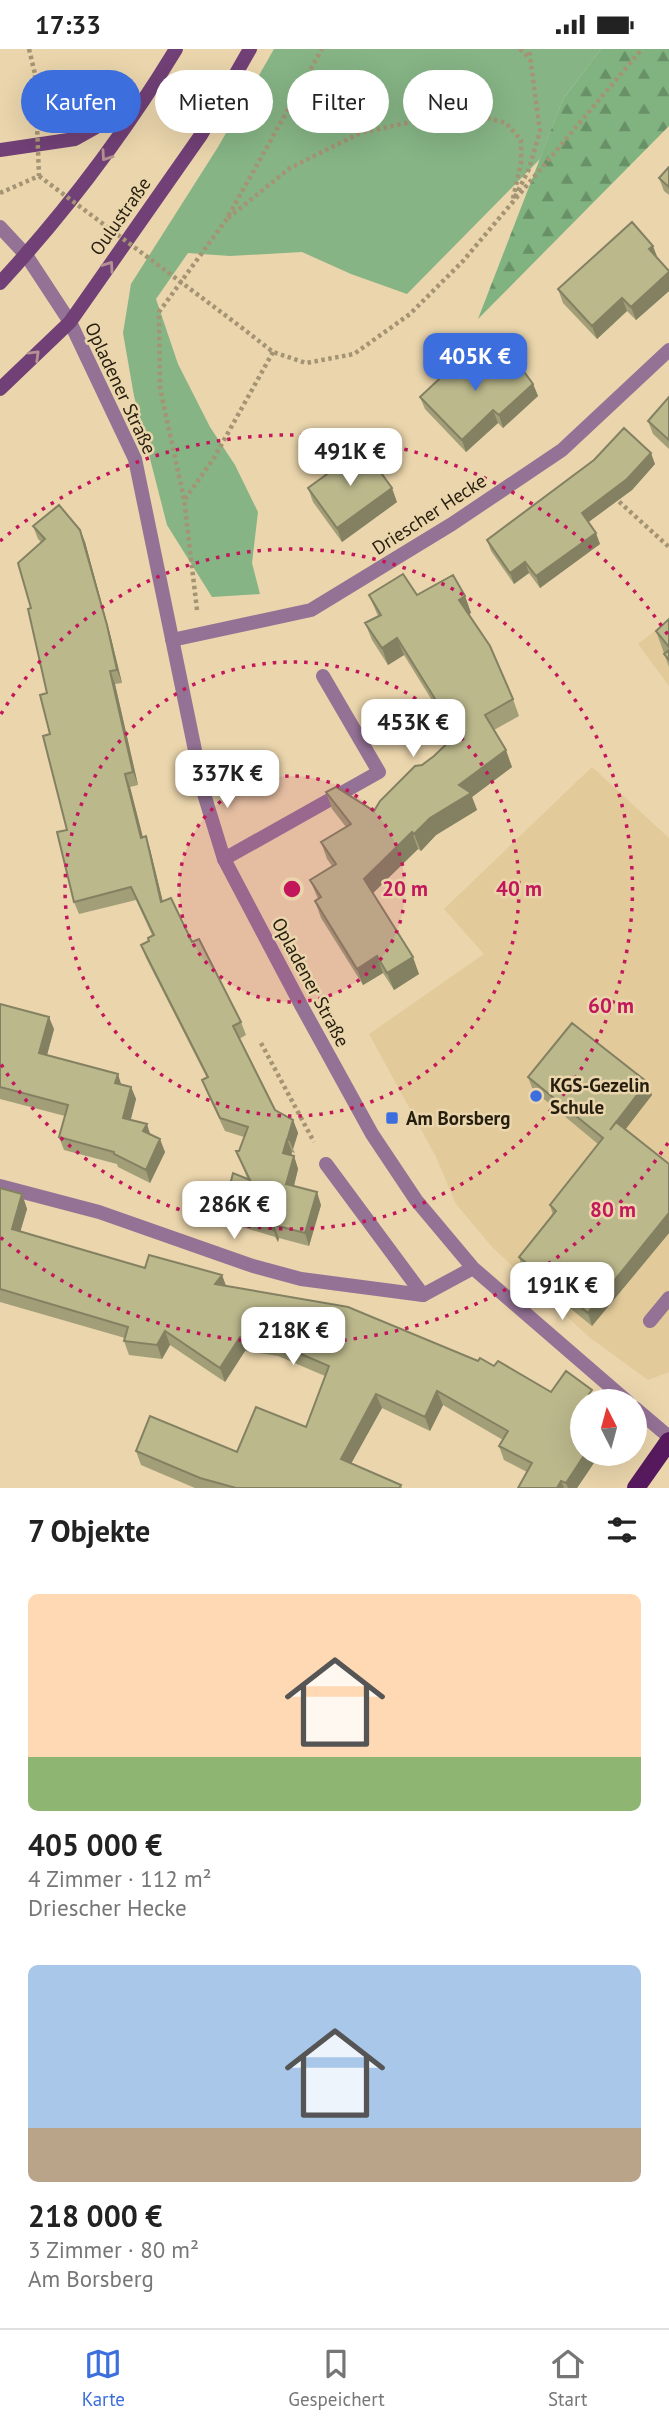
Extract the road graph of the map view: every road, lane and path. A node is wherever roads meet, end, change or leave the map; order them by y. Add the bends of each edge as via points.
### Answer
1 (29, 49) edge
2 (176, 49) edge
3 (250, 49) edge
4 (322, 49) edge
5 (520, 49) edge
6 (529, 49) edge
7 (642, 49) edge
8 (529, 57) junction
9 (146, 100) junction
10 (0, 150) edge
11 (39, 176) junction
12 (0, 193) edge
13 (512, 204) junction
14 (226, 220) junction
15 (0, 227) edge
16 (26, 255) junction
17 (0, 283) edge
18 (70, 322) junction
19 (669, 350) edge
20 (272, 352) junction
21 (0, 389) edge
22 (610, 494) edge
23 (184, 499) junction
24 (669, 547) edge
25 (201, 635) junction
26 (172, 640) junction
27 (323, 676) dead end
28 (224, 859) junction
29 (261, 1042) dead end
30 (326, 1164) joint
31 (0, 1186) edge
32 (473, 1268) junction
33 (423, 1295) junction
34 (669, 1298) edge
35 (650, 1321) dead end
36 (613, 1389) edge
37 (648, 1424) edge
38 (667, 1448) edge
39 (636, 1488) edge

1 - 11 path, bridge
2 - 9 main road
18 -> 3 main road, Oulustraße via 201,135
4 - 14 path
5 - 8 path
6 - 8 path
7 - 13 path
8 - 13 path via 540,131
9 - 10 main road via 75,139
9 -> 16 main road via 89,180
11 - 12 path, bridge
11 - 20 path, bridge
13 - 14 path via 522,163 521,140 506,123 481,116 430,118 360,132 290,169
13 - 20 path via 411,314 354,354 306,363
14 - 23 path via 159,312 160,388
15 - 16 street, Opladener Straße
16 - 17 main road
16 - 18 street, Opladener Straße
21 -> 18 main road, Oulustraße
18 - 26 street, Opladener Straße via 135,459
19 - 25 street, Driescher Hecke via 562,450 417,546 311,610
20 - 23 path via 214,457
22 - 24 path
23 - 25 path
25 - 26 street, Driescher Hecke
26 - 28 street, Opladener Straße via 204,794
27 - 28 street via 379,772
28 - 32 street, Opladener Straße via 372,1134 416,1200
29 - 30 path
30 - 33 street
31 - 33 street via 99,1212 301,1279
32 - 33 street
32 - 36 street, Opladener Straße
34 - 35 street
37 - 38 street
38 - 39 main road

